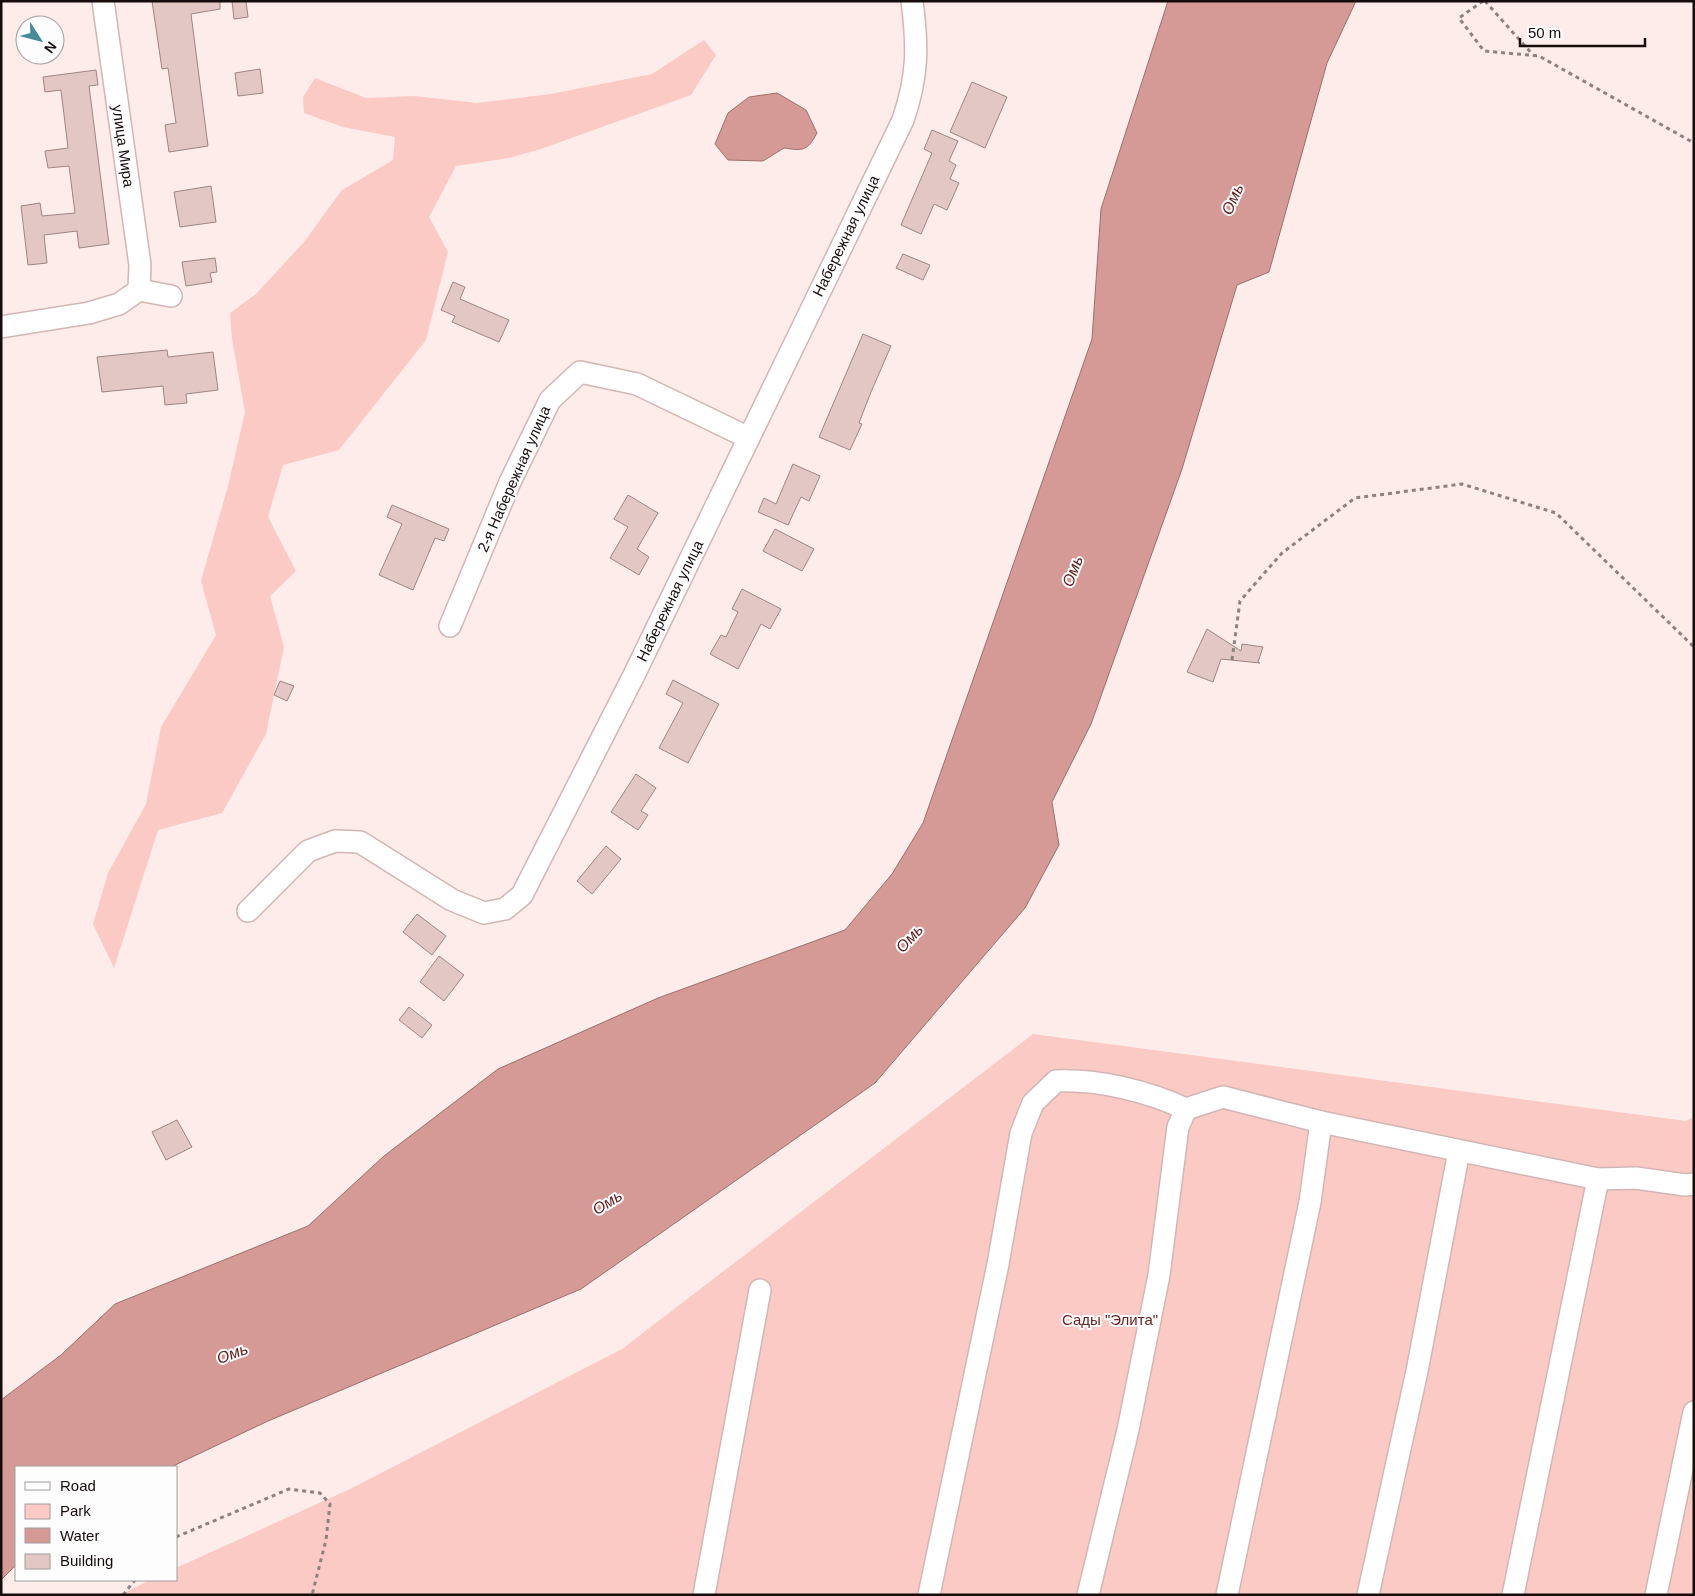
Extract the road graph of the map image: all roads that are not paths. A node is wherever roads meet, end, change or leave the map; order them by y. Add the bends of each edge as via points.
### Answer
1 (104, 1) edge
2 (912, 1) edge
3 (139, 290) junction
4 (171, 296) dead end
5 (1, 327) edge
6 (749, 438) junction
7 (450, 626) dead end
8 (248, 911) dead end
9 (1186, 1109) junction
10 (1321, 1122) junction
11 (1459, 1151) junction
12 (1598, 1179) junction
13 (1694, 1184) edge
14 (760, 1290) dead end
15 (1694, 1412) edge
16 (704, 1595) edge
17 (929, 1595) edge
18 (1088, 1595) edge
19 (1227, 1595) edge
20 (1368, 1595) edge
21 (1514, 1595) edge
22 (1656, 1595) edge

1 - 3 street, улица Мира via 140,266
2 - 6 street, Набережная улица via 918,49 916,73 903,120
3 - 4 street
3 - 5 street via 119,304 89,313
6 - 7 street, 2-я Набережная улица via 637,384 580,372 550,400 510,482
6 - 8 street, Набережная улица via 522,895 505,909 484,913 452,900 360,842 335,841 308,851
9 - 10 street via 1223,1097
9 - 17 street via 1170,1102 1077,1080 1056,1081 1032,1103 1017,1151 998,1264
9 - 18 street via 1178,1127 1156,1294 1128,1430
10 - 11 street
10 - 19 street via 1310,1202
11 - 12 street
11 - 20 street via 1417,1371
12 - 13 street via 1636,1178
12 - 21 street
14 - 16 street
15 - 22 street

